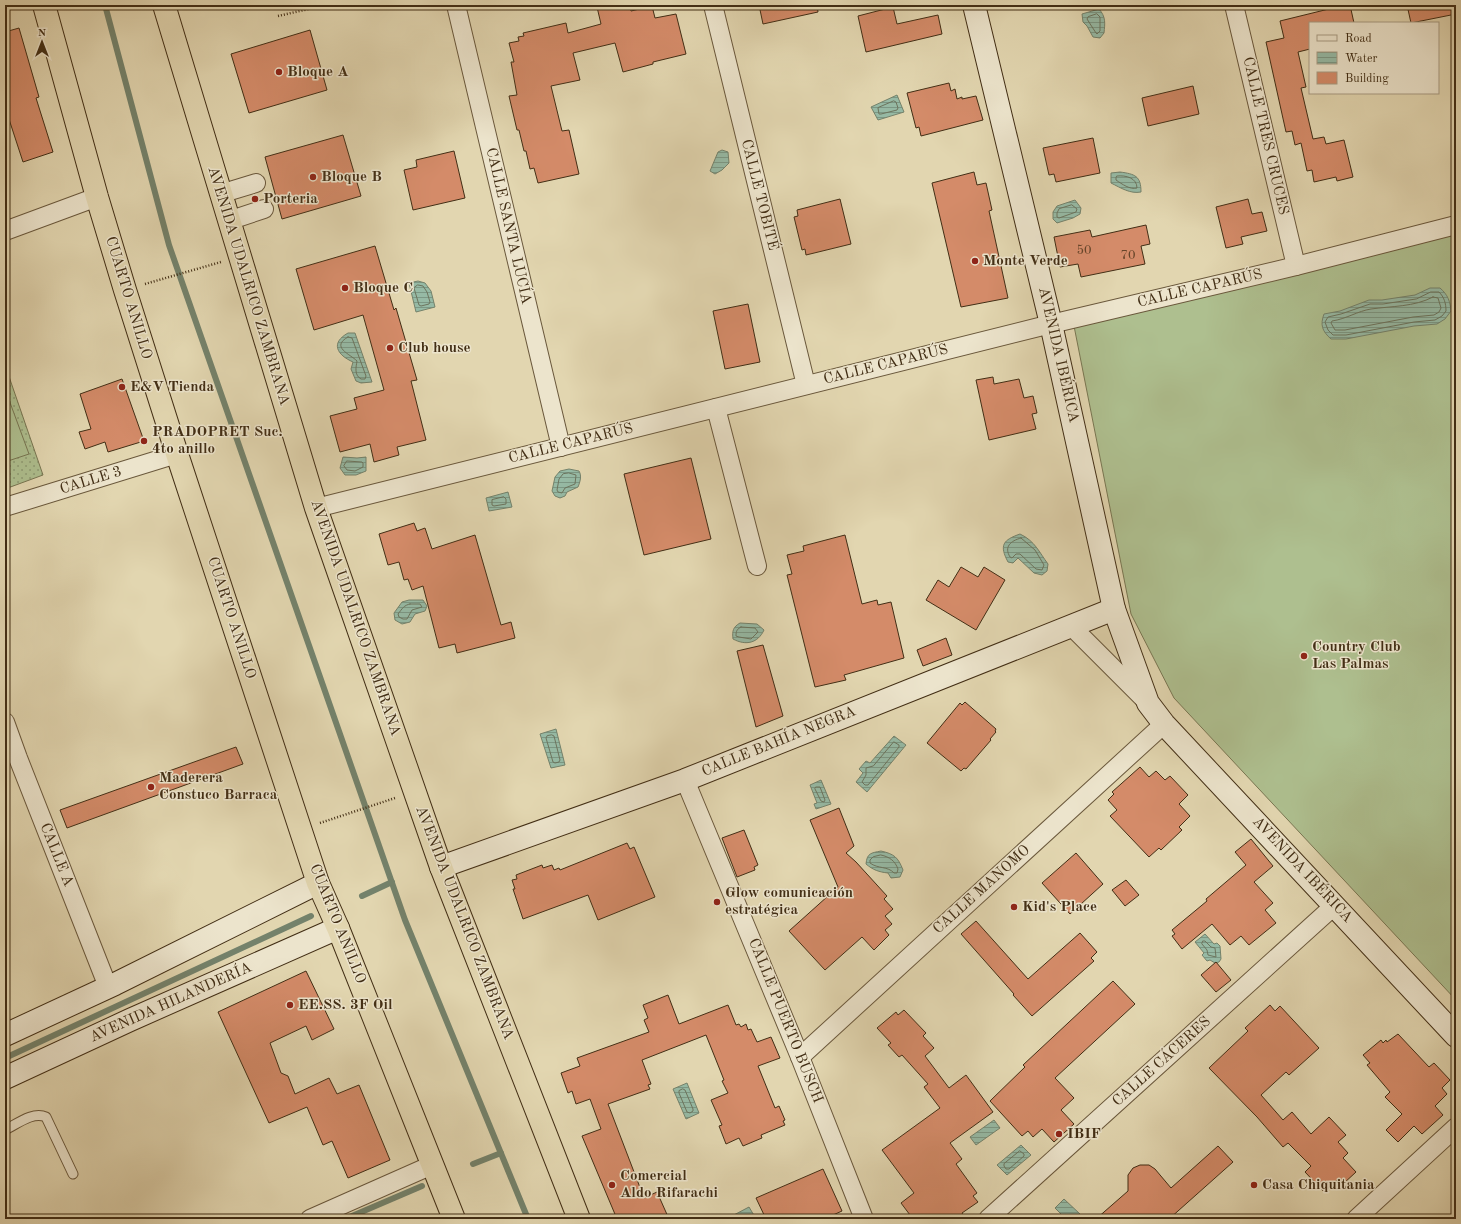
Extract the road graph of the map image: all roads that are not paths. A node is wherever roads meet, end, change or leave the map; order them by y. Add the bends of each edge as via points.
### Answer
1 (44, 5) edge
2 (164, 5) edge
3 (456, 5) edge
4 (713, 5) edge
5 (974, 5) edge
6 (1234, 5) edge
7 (256, 183) dead end
8 (220, 194) junction
9 (97, 197) junction
10 (264, 209) dead end
11 (228, 221) junction
12 (1456, 225) edge
13 (5, 231) edge
14 (1296, 266) junction
15 (1051, 324) junction
16 (806, 385) junction
17 (716, 408) junction
18 (561, 446) junction
19 (177, 454) junction
20 (5, 507) edge
21 (316, 508) junction
22 (757, 566) dead end
23 (1114, 609) junction
24 (1071, 626) junction
25 (1148, 703) junction
26 (5, 722) edge
27 (1164, 724) junction
28 (11, 761) edge
29 (685, 780) junction
30 (441, 867) junction
31 (318, 883) junction
32 (1335, 905) junction
33 (338, 928) junction
34 (108, 987) junction
35 (5, 1035) edge
36 (1456, 1036) edge
37 (800, 1057) junction
38 (5, 1078) edge
39 (1456, 1127) edge
40 (5, 1130) edge
41 (432, 1165) junction
42 (73, 1174) dead end
43 (310, 1219) edge
44 (454, 1219) edge
45 (579, 1219) edge
46 (864, 1219) edge
47 (988, 1219) edge
48 (1356, 1219) edge

1 - 9 highway, CUARTO ANILLO
2 - 8 highway, AVENIDA UDALRICO ZAMBRANA
3 - 18 street, CALLE SANTA LUCÍA
4 - 16 street, CALLE TOBITÉ
5 - 15 street, AVENIDA IBÉRICA
6 - 14 street, CALLE TRES CRUCES
7 - 8 street
8 - 11 highway, AVENIDA UDALRICO ZAMBRANA
9 - 13 street
9 - 19 highway, CUARTO ANILLO
10 - 11 street
11 - 21 highway, AVENIDA UDALRICO ZAMBRANA
12 - 14 street, CALLE CAPARÚS
14 - 15 street, CALLE CAPARÚS
15 - 16 street, CALLE CAPARÚS
15 - 23 street, AVENIDA IBÉRICA
16 - 17 street, CALLE CAPARÚS
17 - 18 street, CALLE CAPARÚS
17 - 22 street
18 - 21 street, CALLE CAPARÚS
19 - 20 street, CALLE 3
19 - 31 highway, CUARTO ANILLO
21 - 30 highway, AVENIDA UDALRICO ZAMBRANA
23 - 24 street, CALLE BAHÍA NEGRA
23 - 25 street, AVENIDA IBÉRICA
24 - 25 street, AVENIDA IBÉRICA
24 - 29 street, CALLE BAHÍA NEGRA
25 - 27 street, AVENIDA IBÉRICA
26 - 28 street, CALLE A
27 - 32 street, AVENIDA IBÉRICA
27 - 37 street, CALLE MANOMO
28 - 34 street, CALLE A
29 - 30 street, CALLE BAHÍA NEGRA
29 - 37 street, CALLE PUERTO BUSCH
30 - 45 highway, AVENIDA UDALRICO ZAMBRANA
31 - 33 highway, CUARTO ANILLO
31 - 34 street
32 - 36 street, AVENIDA IBÉRICA
32 - 47 street, CALLE CÁCERES
33 - 38 street, AVENIDA HILANDERÍA
33 - 41 highway, CUARTO ANILLO
34 - 35 street
37 - 46 street, CALLE PUERTO BUSCH
39 - 48 street
40 - 42 lane via 34,1115 46,1117
41 - 43 street
41 - 44 highway, CUARTO ANILLO

